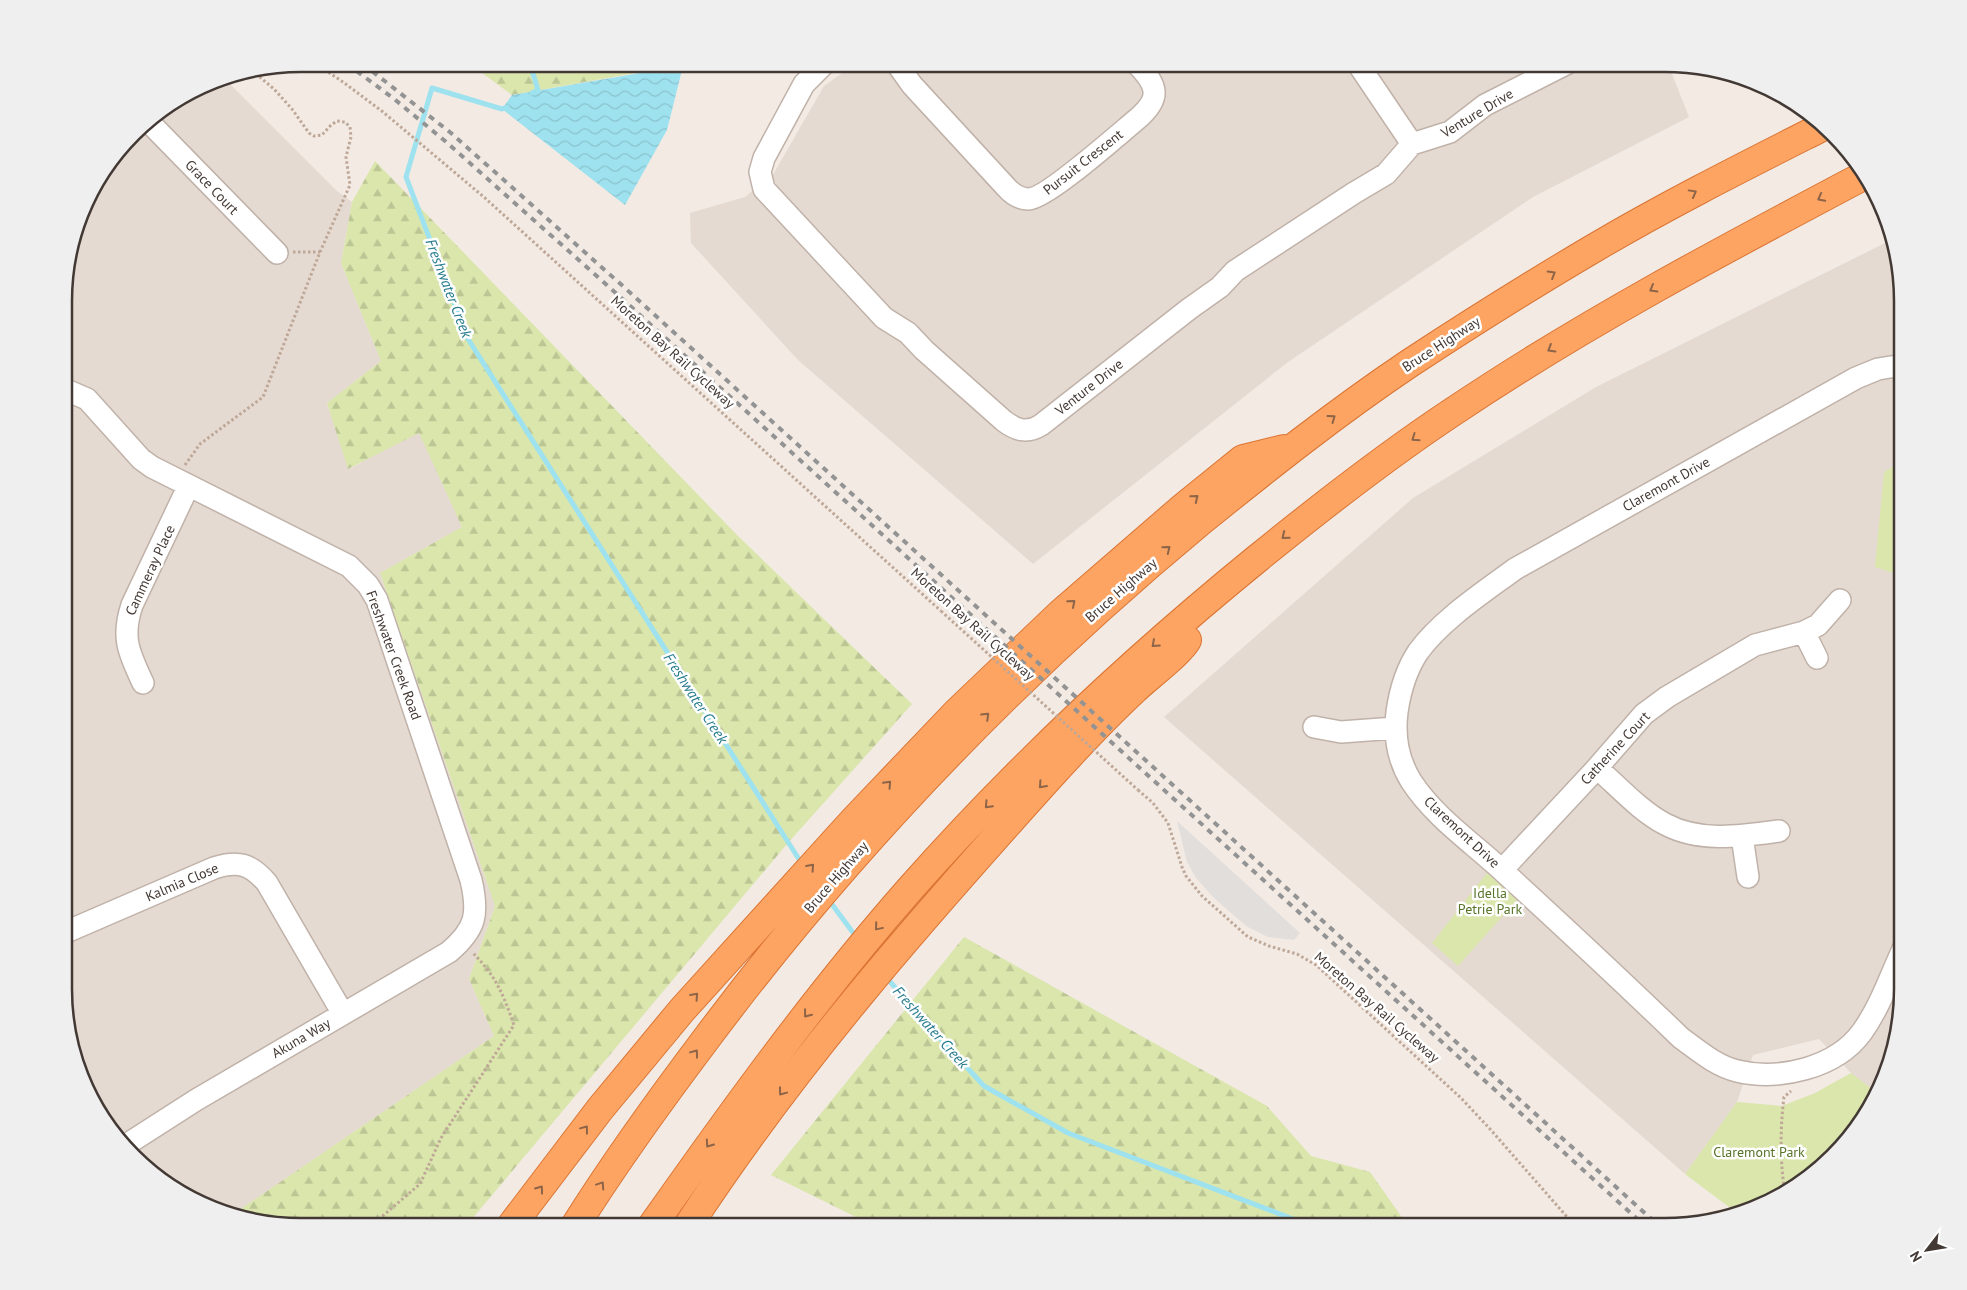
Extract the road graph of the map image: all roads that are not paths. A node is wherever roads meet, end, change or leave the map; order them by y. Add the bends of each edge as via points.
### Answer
1 (816, 72) edge
2 (903, 72) edge
3 (1144, 72) edge
4 (1363, 72) edge
5 (1550, 72) edge
6 (154, 127) edge
7 (1817, 130) edge
8 (1412, 144) junction
9 (1859, 179) edge
10 (277, 253) road end
11 (1894, 366) edge
12 (72, 393) edge
13 (183, 484) junction
14 (1840, 600) dead end
15 (1192, 612) junction
16 (1804, 632) junction
17 (1817, 658) dead end
18 (143, 683) dead end
19 (1314, 727) dead end
20 (1395, 728) junction
21 (1597, 768) junction
22 (862, 829) junction
23 (1779, 831) dead end
24 (1742, 836) junction
25 (1502, 870) junction
26 (1748, 877) dead end
27 (72, 929) edge
28 (466, 936) joint
29 (1894, 969) edge
30 (343, 1014) junction
31 (131, 1141) edge
32 (710, 1193) junction
33 (517, 1218) edge
34 (580, 1218) edge
35 (658, 1218) edge
36 (693, 1218) edge
37 (708, 1218) edge

1 - 8 street, Venture Drive via 804,84 764,158 760,172 764,189 884,318 908,333 1004,421 1023,430 1041,425 1220,287 1235,271 1386,174
2 - 3 street, Pursuit Crescent via 1006,187 1017,196 1030,199 1054,186 1149,108 1155,96 1154,85
4 - 8 street
5 - 8 street, Venture Drive via 1485,105 1450,132
6 - 10 street, Grace Court
22 -> 7 highway, Bruce Highway via 1143,569 1293,447 1408,365 1582,255
9 -> 15 highway via 1695,264 1460,407 1350,485
11 - 20 street, Claremont Drive via 1856,378 1515,569 1431,636 1417,653 1400,691
12 - 13 street, Freshwater Creek Road via 87,399 141,459
13 - 18 street, Cammeray Place via 126,622 130,655
13 - 28 street, Freshwater Creek Road via 348,566 368,585 377,600 471,880 476,915
14 - 16 street, Catherine Court via 1818,625
15 -> 32 highway via 1186,642 1076,749 927,913 785,1088
15 -> 35 highway via 1090,704 992,800 909,890 837,976 734,1110
16 - 17 street
16 - 21 street, Catherine Court via 1755,646 1666,697 1644,714
19 - 20 street via 1341,732
20 - 25 street, Claremont Drive via 1400,757 1410,780 1425,800
21 - 24 street via 1666,825 1684,832 1715,837
21 - 25 street, Catherine Court
33 -> 22 highway via 600,1109 682,1010 778,903
34 -> 22 highway, Bruce Highway via 667,1091 796,924
23 - 24 street
24 - 26 street
25 - 29 street, Claremont Drive via 1682,1038 1709,1058 1736,1070 1763,1075 1792,1072 1818,1064 1844,1050 1873,1015
27 - 30 street, Kalmia Close via 225,864 249,867 267,883
28 - 30 street, Akuna Way via 449,952
30 - 31 street, Akuna Way
32 - 36 highway
32 - 37 highway

